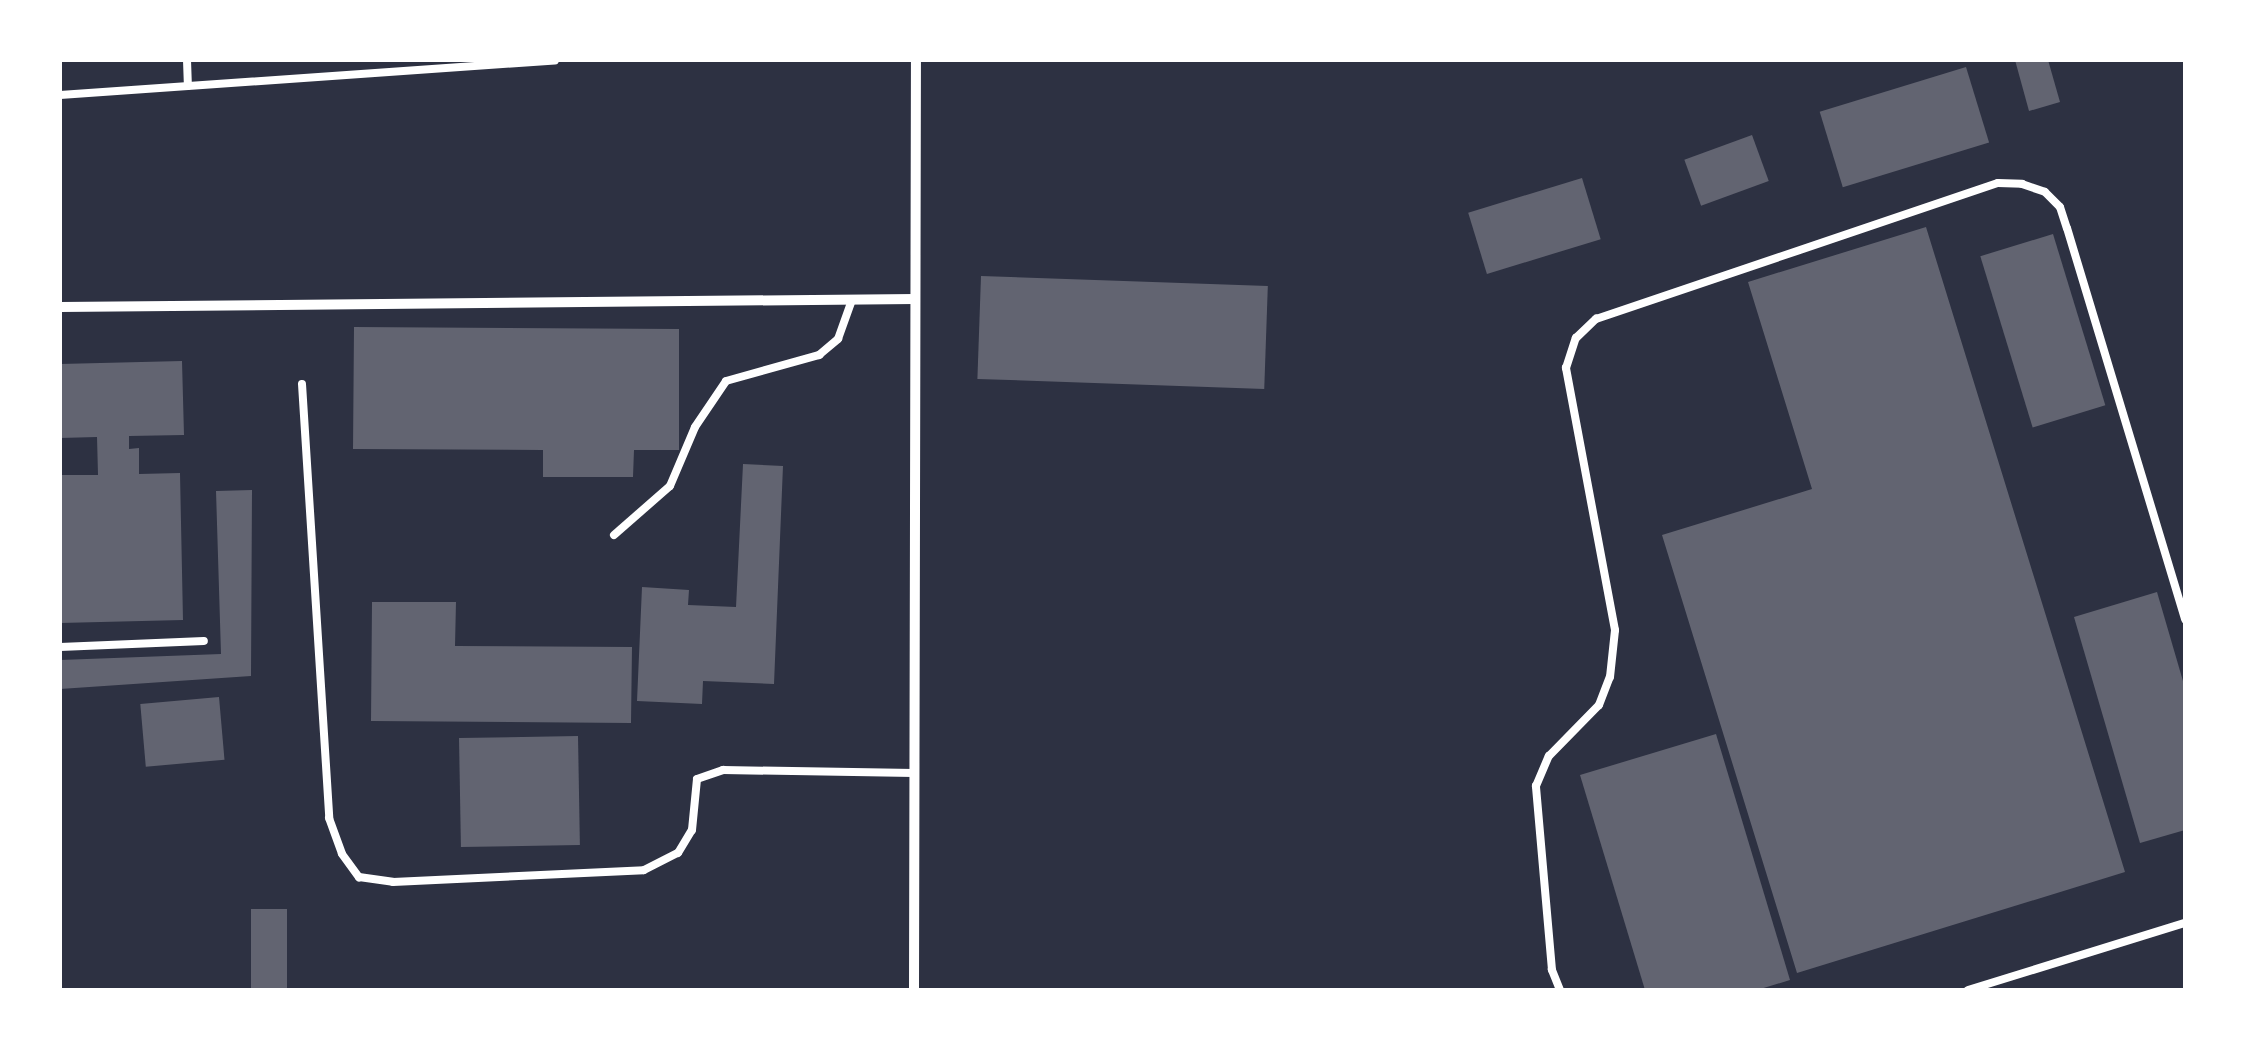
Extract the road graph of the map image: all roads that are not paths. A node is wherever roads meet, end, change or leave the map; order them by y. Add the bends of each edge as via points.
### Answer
1 (186, 60) edge
2 (555, 60) edge
3 (916, 60) edge
4 (188, 86) junction
5 (60, 95) edge
6 (915, 299) junction
7 (852, 300) junction
8 (60, 307) edge
9 (302, 384) dead end
10 (614, 535) dead end
11 (2185, 620) edge
12 (204, 640) dead end
13 (60, 647) edge
14 (914, 773) junction
15 (2185, 923) edge
16 (914, 990) edge
17 (1560, 990) edge
18 (1968, 990) edge

1 - 4 lane
2 - 4 lane
3 - 6 street
4 - 5 lane
6 - 7 street
6 - 14 street
7 - 8 street
7 - 10 lane via 838,339 819,355 726,381 694,427 670,486
9 - 14 lane via 329,818 359,877 393,882 644,870 678,853 692,830 697,780 723,770
11 - 17 lane via 2068,228 2045,192 1998,183 1596,319 1576,338 1566,368 1614,630 1610,677 1598,705 1549,756 1536,786 1552,970
12 - 13 lane
14 - 16 street
15 - 18 lane

